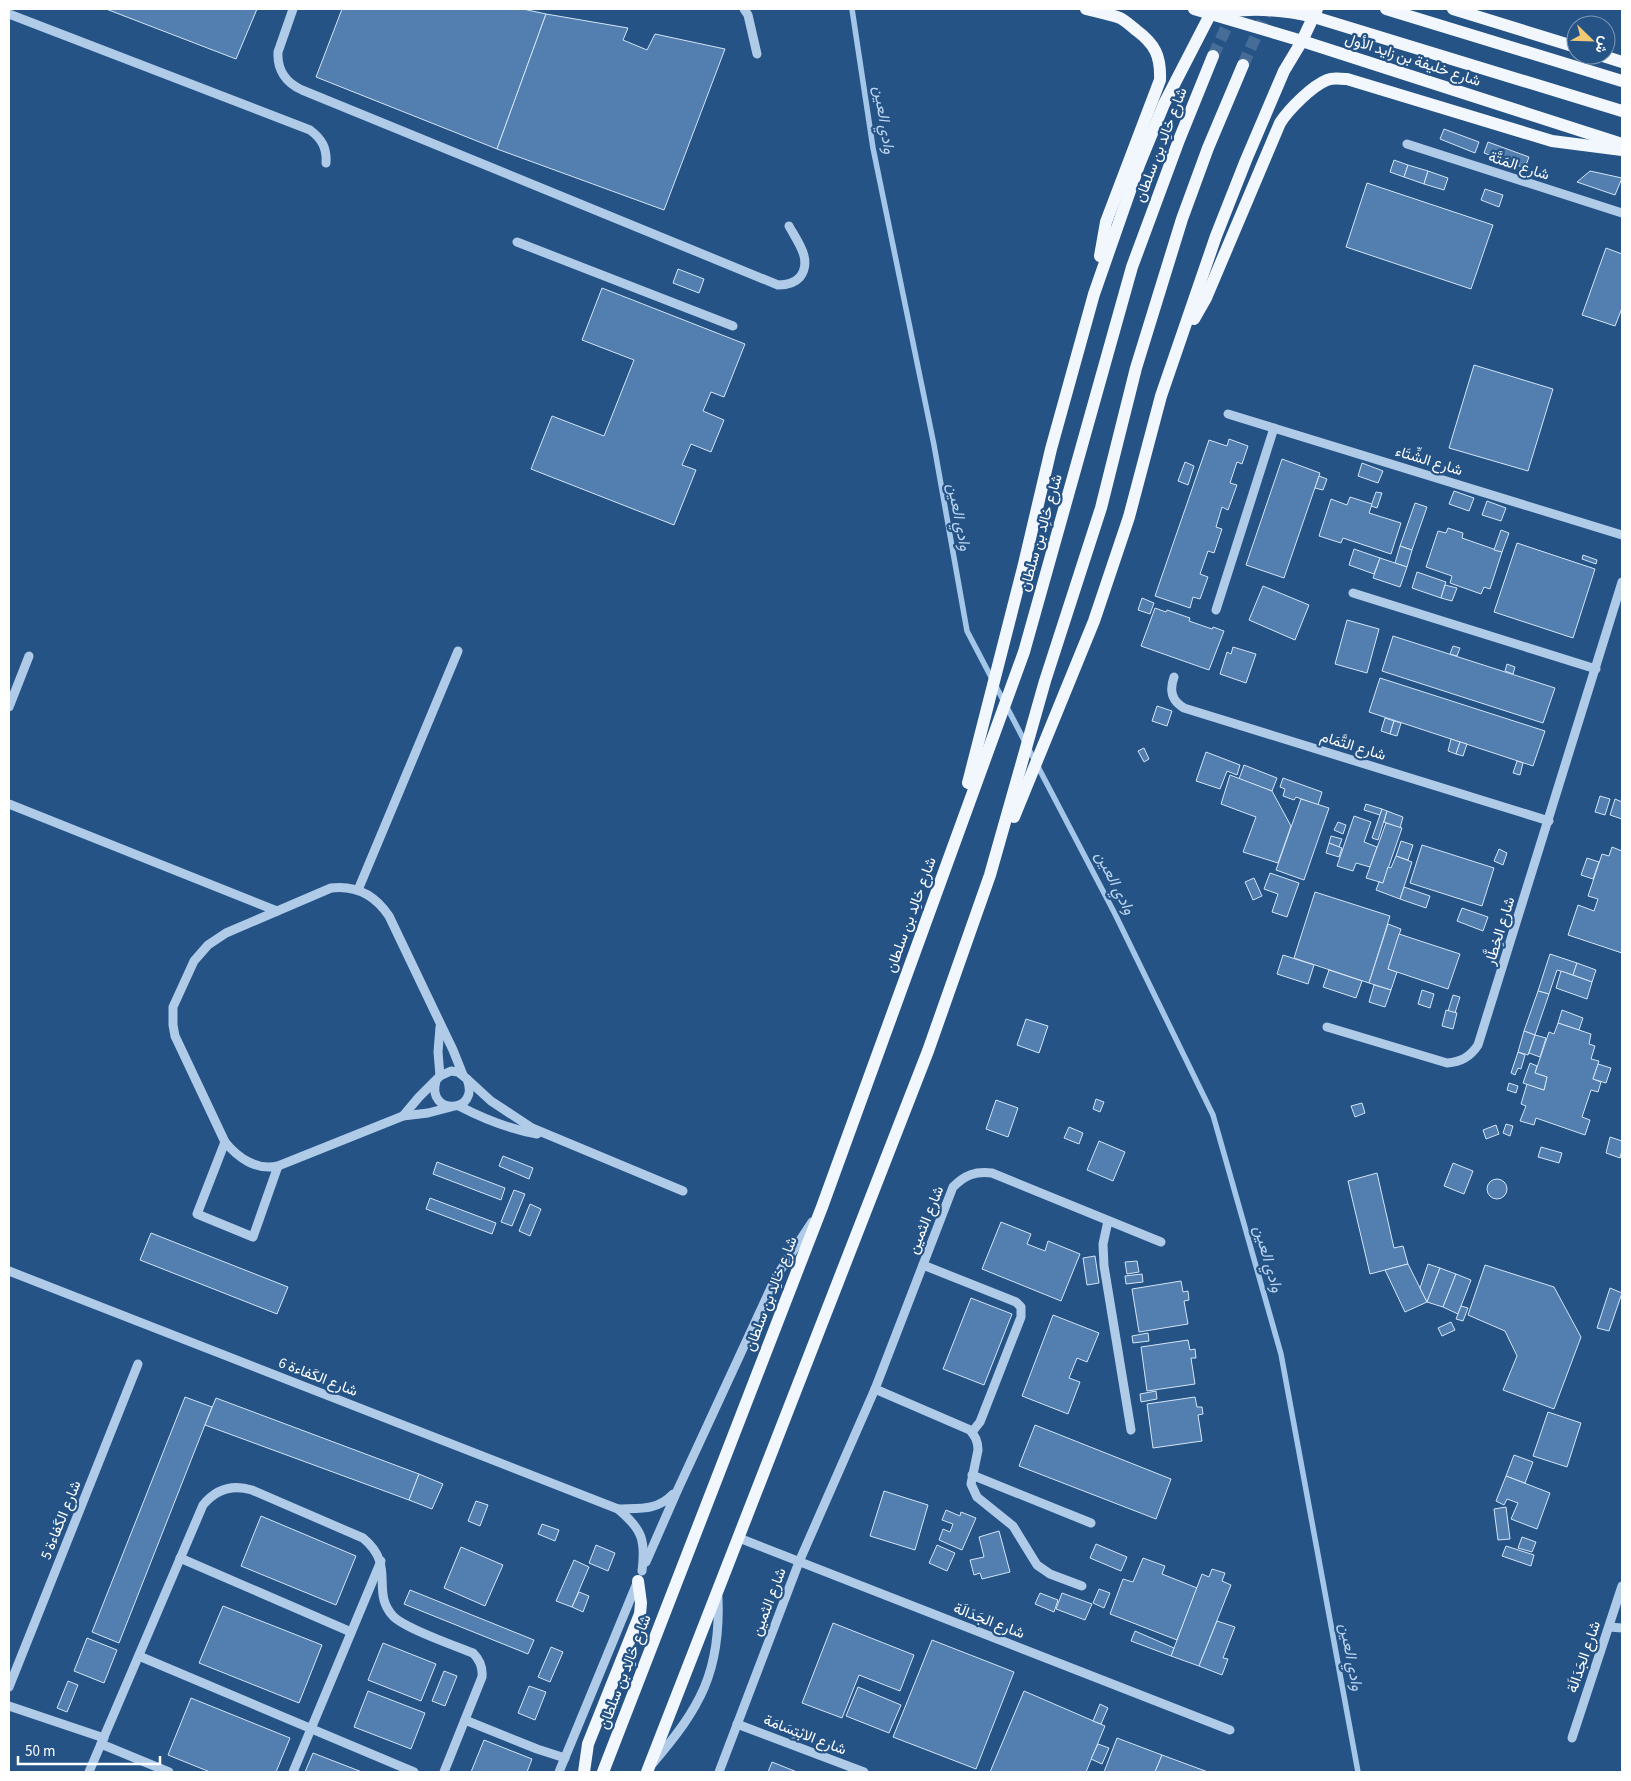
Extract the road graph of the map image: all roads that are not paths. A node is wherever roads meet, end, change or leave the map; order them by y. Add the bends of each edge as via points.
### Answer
1 (293, 9) edge
2 (744, 9) edge
3 (1086, 9) edge
4 (1194, 9) edge
5 (1386, 9) edge
6 (1453, 9) edge
7 (1212, 11) edge
8 (1316, 13) edge
9 (9, 14) edge
10 (1302, 41) junction
11 (1566, 44) edge
12 (757, 54) dead end
13 (1213, 56) tunnel mouth
14 (1243, 65) tunnel mouth
15 (1622, 81) edge
16 (1622, 111) edge
17 (1408, 144) dead end
18 (1622, 144) edge
19 (1622, 150) edge
20 (326, 163) dead end
21 (1622, 213) edge
22 (789, 226) dead end
23 (516, 242) dead end
24 (1094, 294) junction
25 (733, 326) dead end
26 (1176, 352) junction
27 (1228, 414) dead end
28 (1274, 428) junction
29 (1622, 534) edge
30 (1622, 582) edge
31 (1353, 593) dead end
32 (1216, 610) dead end
33 (458, 651) dead end
34 (29, 656) dead end
35 (1596, 669) junction
36 (1174, 677) dead end
37 (9, 707) edge
38 (9, 804) edge
39 (1548, 821) junction
40 (948, 859) junction
41 (990, 875) junction
42 (358, 890) junction
43 (277, 911) junction
44 (440, 1027) junction
45 (1327, 1027) dead end
46 (465, 1077) junction
47 (438, 1079) junction
48 (455, 1106) junction
49 (403, 1116) junction
50 (547, 1135) junction
51 (225, 1142) junction
52 (278, 1166) junction
53 (683, 1191) dead end
54 (822, 1207) junction
55 (1108, 1221) junction
56 (1161, 1242) dead end
57 (923, 1265) junction
58 (9, 1270) edge
59 (138, 1364) dead end
60 (875, 1389) junction
61 (1131, 1430) dead end
62 (972, 1432) junction
63 (972, 1475) junction
64 (678, 1488) junction
65 (618, 1509) junction
66 (1091, 1523) dead end
67 (738, 1538) junction
68 (180, 1558) junction
69 (381, 1561) junction
70 (799, 1562) junction
71 (640, 1576) junction
72 (1082, 1586) dead end
73 (1622, 1586) edge
74 (717, 1592) junction
75 (1609, 1627) junction
76 (1622, 1628) edge
77 (351, 1632) junction
78 (138, 1656) junction
79 (9, 1687) edge
80 (9, 1706) edge
81 (465, 1720) junction
82 (737, 1724) junction
83 (311, 1728) junction
84 (1230, 1730) dead end
85 (1572, 1738) dead end
86 (102, 1741) junction
87 (565, 1758) junction
88 (648, 1771) edge
89 (89, 1772) edge
90 (170, 1772) edge
91 (292, 1772) edge
92 (414, 1772) edge
93 (444, 1772) edge
94 (560, 1772) edge
95 (584, 1772) edge
96 (603, 1772) edge
97 (719, 1772) edge
98 (864, 1772) edge

1 - 22 street via 277,59 287,81 302,90 778,285 796,280 804,270 802,251
2 - 12 street
3 - 24 main road via 1121,19 1147,38 1159,58 1160,70 1160,80 1106,222
4 - 7 main road, شارع خليفة بن زايد الأول
5 - 15 main road
6 - 11 main road
7 - 8 main road
7 - 10 main road, شارع خليفة بن زايد الأول
7 - 24 main road via 1164,104
8 - 10 main road
8 - 16 main road
9 - 20 street via 310,130 323,144
10 - 18 main road, شارع خليفة بن زايد الأول
10 - 26 main road via 1284,71 1246,160
13 - 40 main road, شارع خالِد بن سلطان via 1132,267 1024,652
14 - 41 main road via 1182,219 1136,368 1101,508 1045,682
17 - 21 street, شارع المَتَّة
19 - 26 main road via 1552,141 1347,79 1326,80 1293,106 1280,123 1206,298
23 - 25 street
24 - 40 main road via 1051,449
26 - 41 main road via 1129,517 1094,621
27 - 28 street, شارع الشِّتَاء
28 - 29 street, شارع الشِّتَاء
28 - 32 street
30 - 35 street, شارع الخِطَّار
31 - 35 street
33 - 42 street
34 - 37 street
35 - 39 street, شارع الخِطَّار
36 - 39 street, شارع التَّمَام via 1173,697 1184,708
38 - 43 street
39 - 45 street, شارع الخِطَّار via 1481,1037 1472,1053 1465,1059 1447,1063
40 - 54 main road, شارع خالِد بن سلطان
41 - 67 main road via 928,1051
42 - 43 street via 331,888
42 - 44 street via 376,900 388,916
43 - 51 street via 226,933 208,945 194,961 173,1007 176,1036
44 - 46 street
44 - 47 street
46 - 47 street via 451,1071
46 - 48 street via 470,1091 464,1102
46 - 50 street via 504,1111
47 - 48 street via 434,1087 437,1098 445,1106
47 - 49 street
48 - 49 street
48 - 50 street via 510,1128
49 - 52 street
50 - 53 street
51 - 52 street via 249,1162 271,1168
51 - 52 street via 197,1214 253,1237
54 - 64 street via 776,1277
54 - 96 main road, شارع خالِد بن سلطان
55 - 56 street, شارع الثمين
55 - 57 street, شارع الثمين via 992,1173 970,1174 953,1187
55 - 61 street via 1103,1260
57 - 60 street, شارع الثمين
57 - 62 street via 1016,1302 1021,1307 1021,1317 994,1387 980,1422
58 - 65 street, شارع الكَفاءة 6
59 - 79 street, شارع الكَفاءة 5
60 - 62 street
60 - 70 street, شارع الثمين
62 - 63 street via 978,1450
63 - 66 street
63 - 72 street via 971,1484 976,1497 1013,1526 1037,1565 1050,1574
64 - 65 street, شارع الكَفاءة 6 via 668,1500 654,1508
64 - 71 street
65 - 71 street, شارع الكَفاءة 6 via 639,1530 645,1553
67 - 70 street, شارع الجَدَالَة
67 - 74 main road
68 - 69 street via 203,1505 216,1492 234,1487 252,1490 362,1538
68 - 77 street
68 - 78 street
69 - 77 street
69 - 81 street via 384,1602 392,1616 473,1654 481,1664 482,1677
70 - 82 street, شارع الثمين
70 - 84 street, شارع الجَدَالَة
71 - 87 street
71 - 95 main road via 640,1614 588,1744
73 - 75 street, شارع الجَدَالَة
74 - 88 main road
74 - 88 street via 717,1641 706,1686 684,1726
75 - 76 street
75 - 85 street, شارع الجَدَالَة
77 - 83 street
78 - 83 street
78 - 86 street
80 - 86 street
81 - 87 street
81 - 93 street
82 - 97 street, شارع الثمين
82 - 98 street, شارع الابْتِسَامَة
83 - 91 street
83 - 92 street
86 - 89 street
86 - 90 street
87 - 94 street

